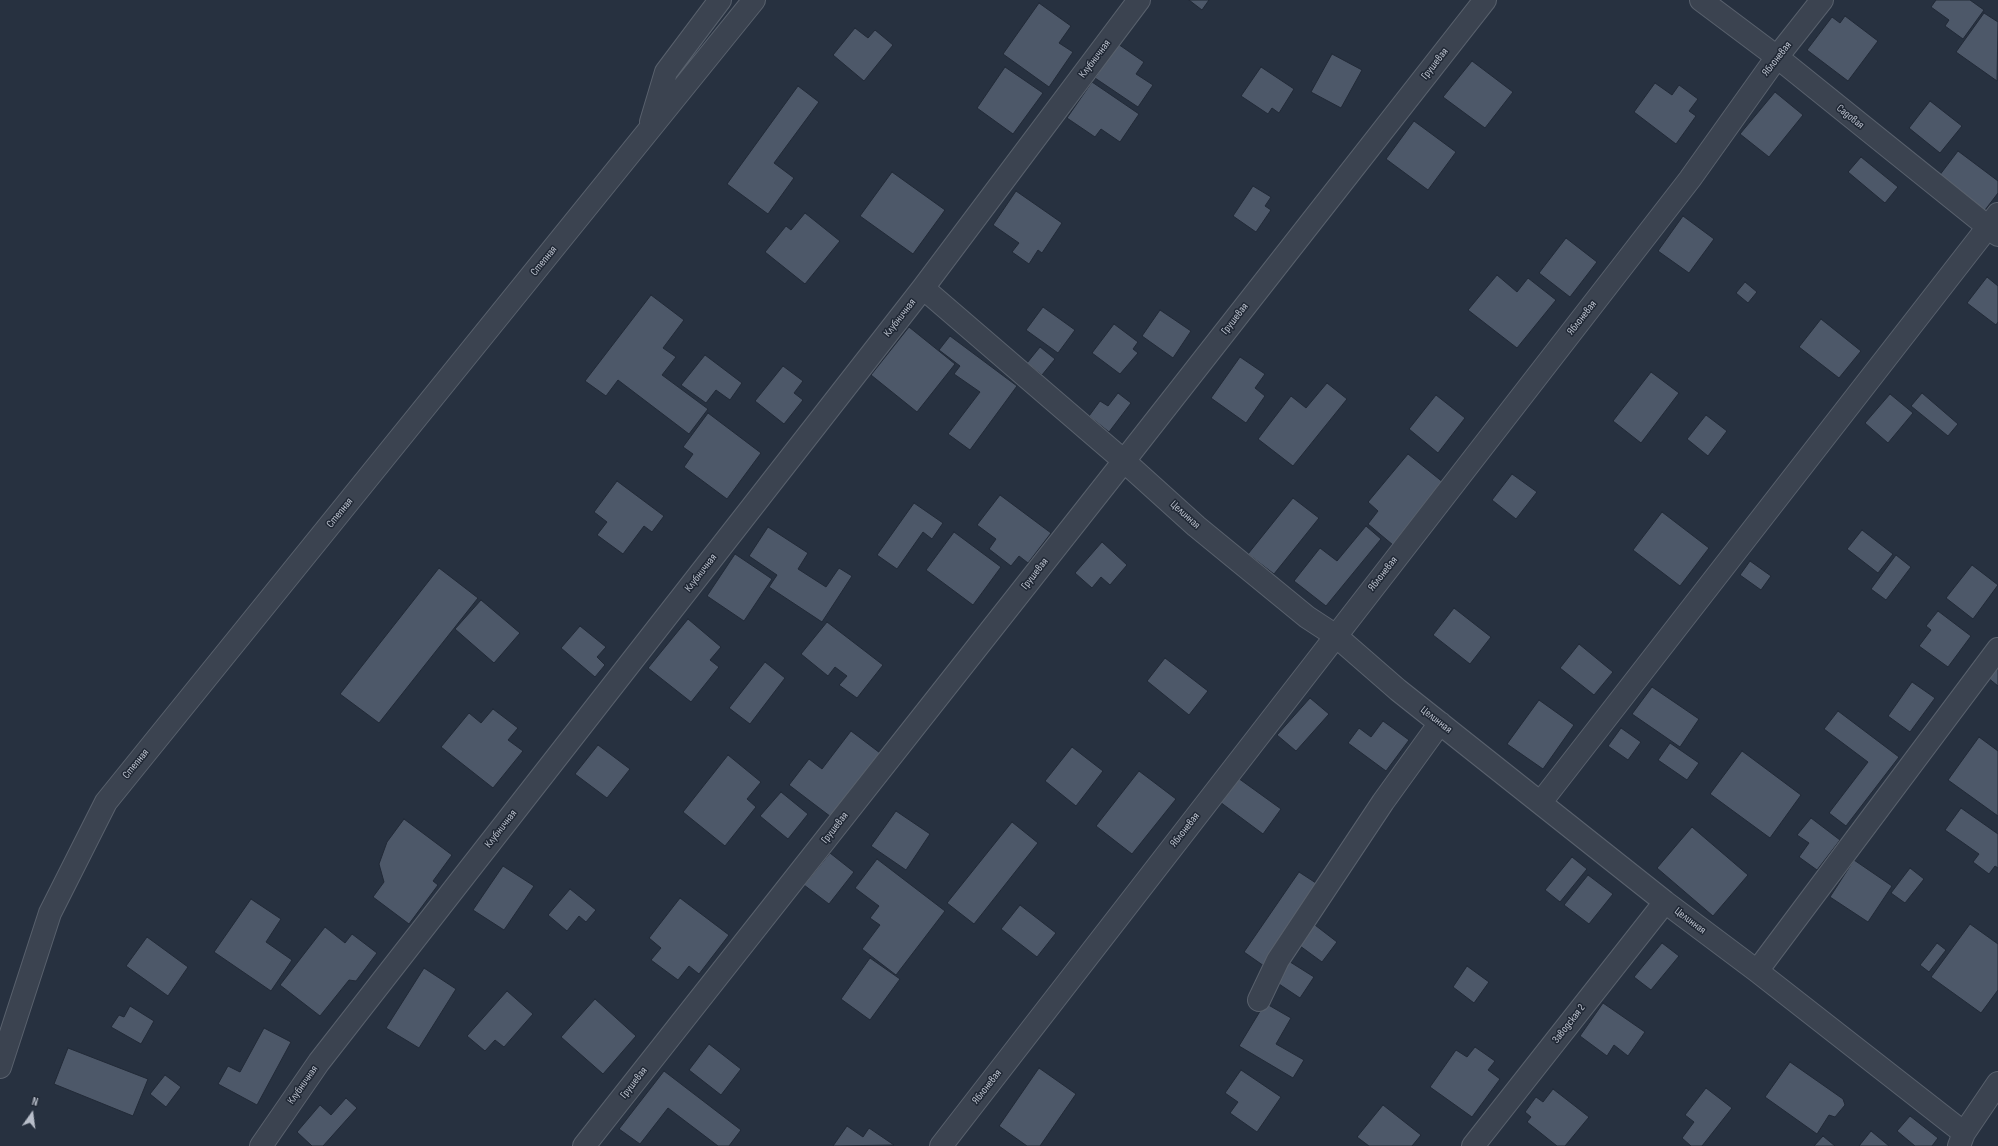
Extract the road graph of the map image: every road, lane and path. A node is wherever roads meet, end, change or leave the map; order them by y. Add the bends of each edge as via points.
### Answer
1 (720, 0) edge
2 (754, 0) edge
3 (1139, 0) edge
4 (1485, 0) edge
5 (1701, 0) edge
6 (1822, 0) edge
7 (1777, 57) junction
8 (648, 133) junction
9 (1995, 225) edge
10 (923, 288) junction
11 (1124, 461) junction
12 (1336, 636) junction
13 (1998, 648) edge
14 (1440, 723) junction
15 (1541, 802) junction
16 (1665, 902) junction
17 (1757, 971) junction
18 (1259, 1000) dead end
19 (0, 1067) edge
20 (1998, 1083) edge
21 (1961, 1140) edge
22 (261, 1146) edge
23 (584, 1146) edge
24 (941, 1146) edge
25 (1473, 1146) edge

1 - 8 street via 666,72
2 - 8 street, Степная
3 - 10 street, Клубничная
4 - 11 street, Грушевая
5 - 7 street, Садовая
6 - 7 street, Яблоневая
7 - 9 street, Садовая
7 - 12 street, Яблоневая via 1690,179
8 - 19 street, Степная via 106,802 50,914
9 - 15 street
10 - 11 street, Целинная
10 - 22 street, Клубничная via 319,1062
11 - 12 street, Целинная via 1196,526 1307,617
11 - 23 street, Грушевая
12 - 14 street, Целинная
12 - 24 street, Яблоневая
13 - 17 street
14 - 15 street, Целинная
14 - 18 street via 1383,802 1278,960
15 - 16 street, Целинная
16 - 17 street, Целинная
16 - 25 street, Заводская 2
17 - 21 street, Целинная
20 - 21 street

